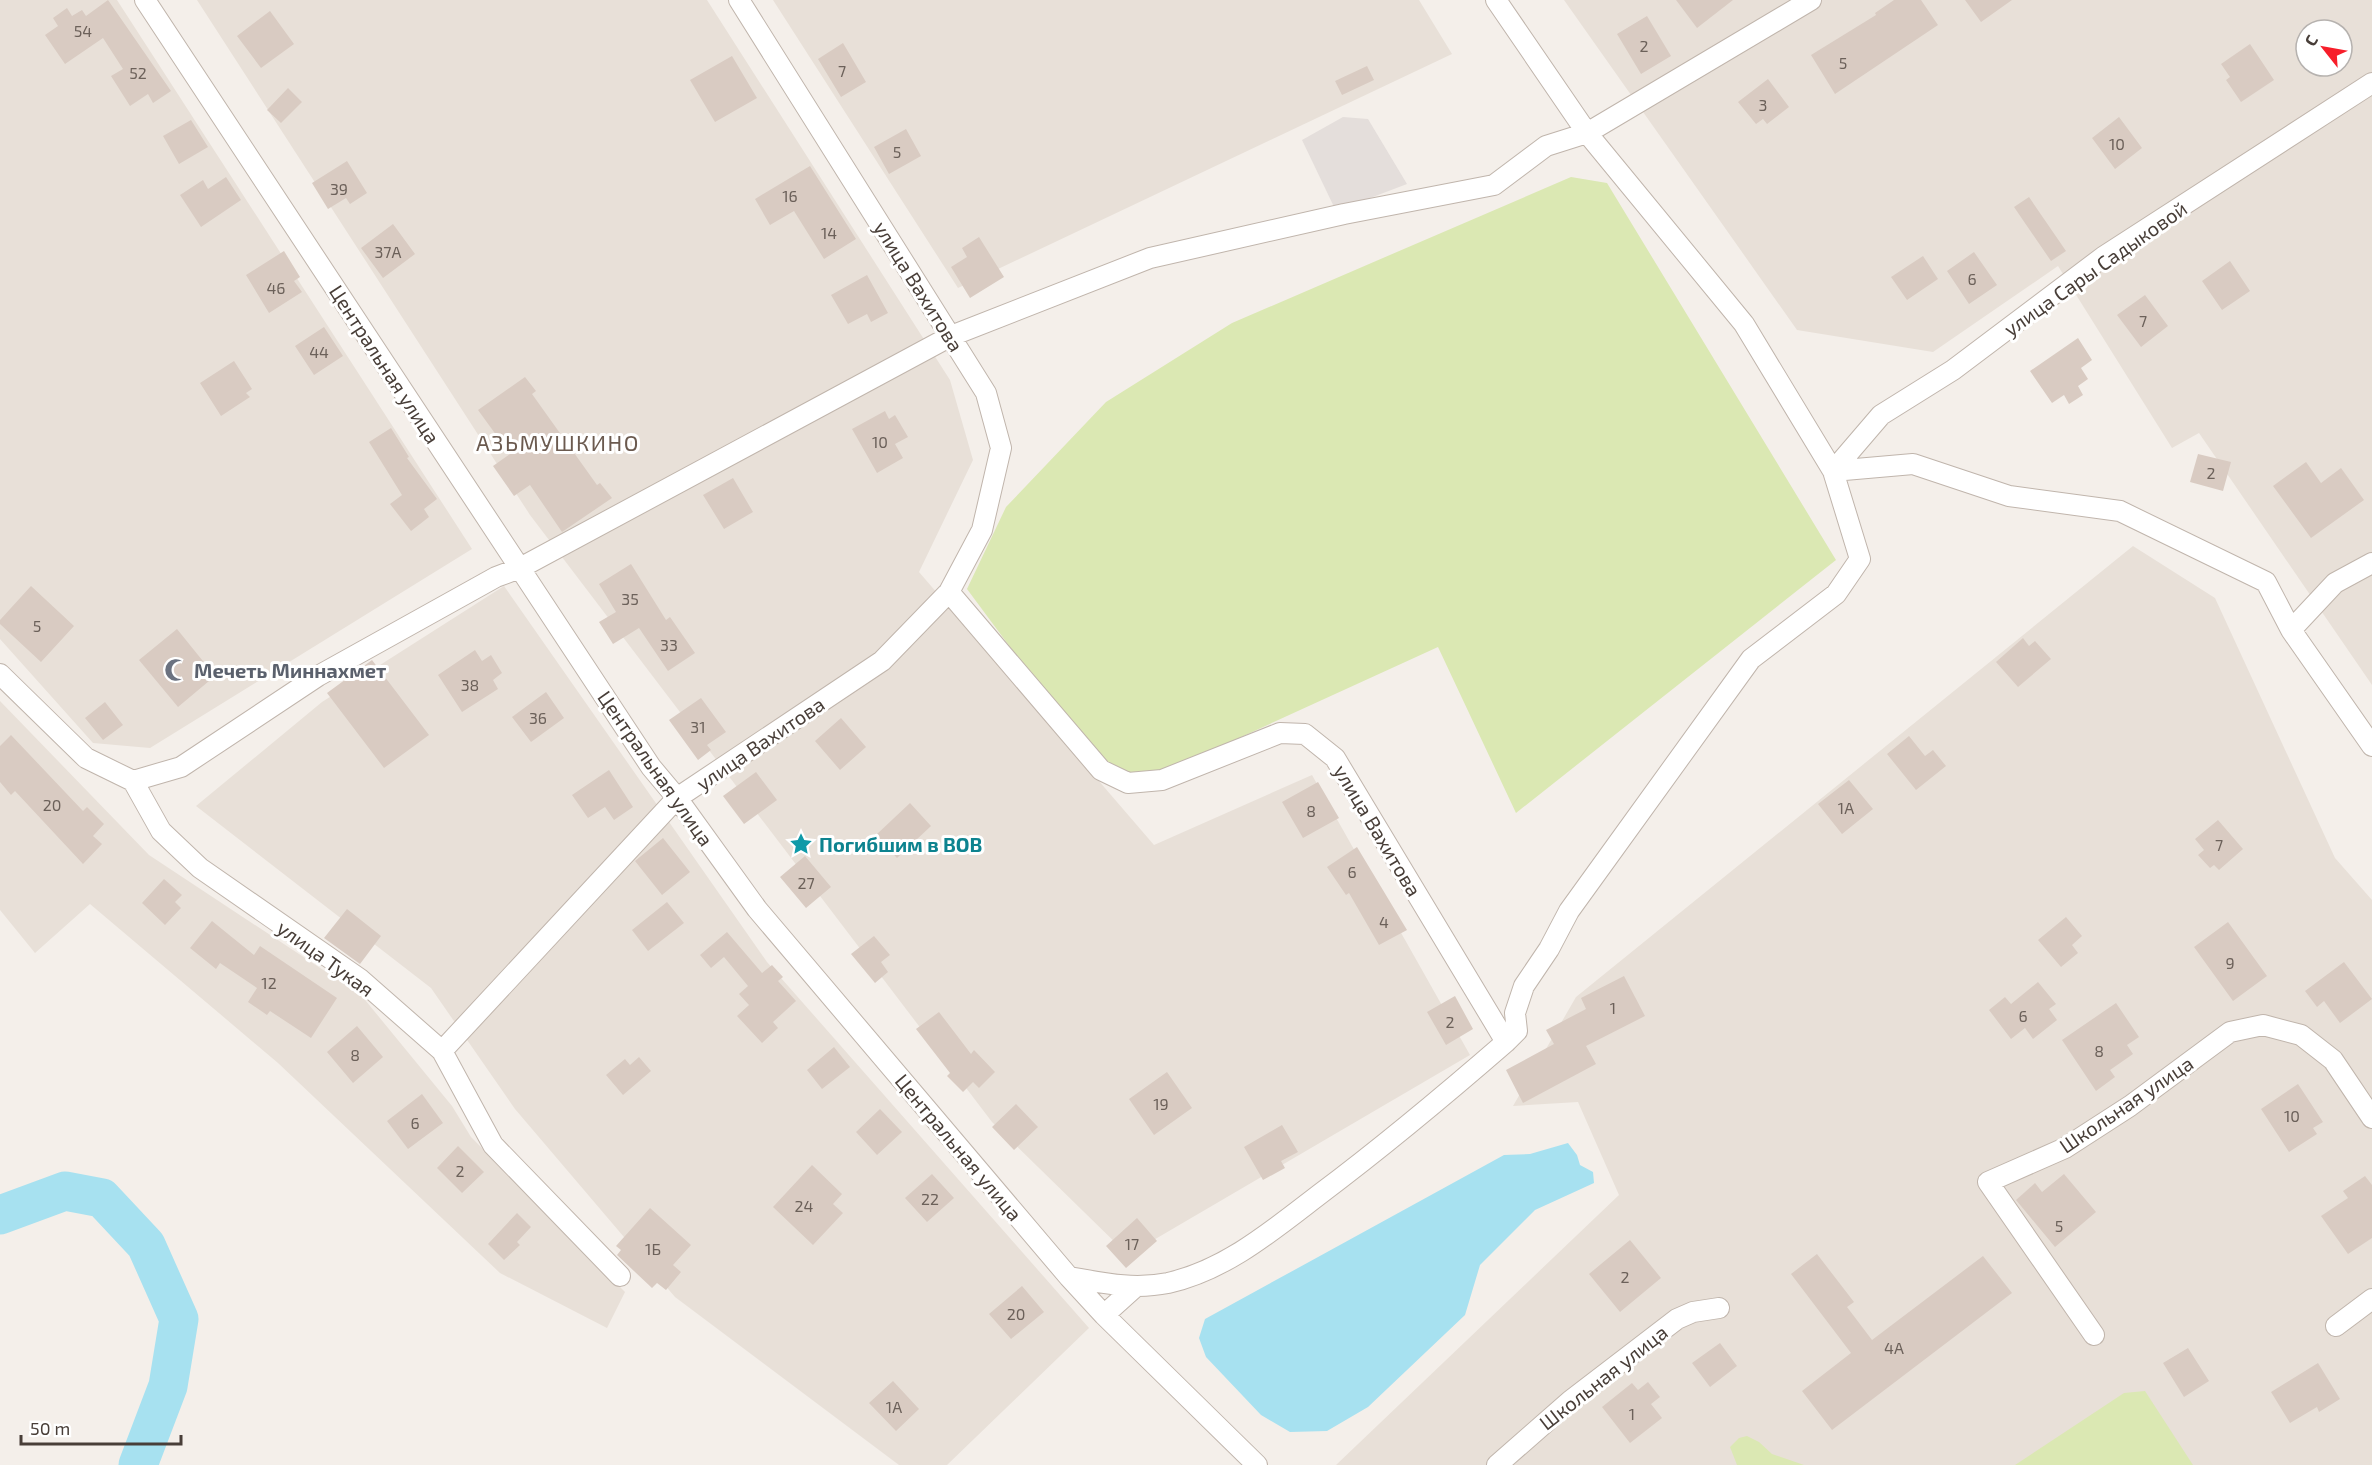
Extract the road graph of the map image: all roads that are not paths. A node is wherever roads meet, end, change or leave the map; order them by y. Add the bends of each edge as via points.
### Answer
1 (145, 0) edge
2 (738, 0) edge
3 (1496, 0) edge
4 (1811, 0) edge
5 (2372, 83) edge
6 (1587, 133) junction
7 (951, 336) junction
8 (1833, 471) junction
9 (2372, 563) edge
10 (520, 568) junction
11 (950, 592) junction
12 (2291, 630) junction
13 (0, 674) edge
14 (2372, 746) edge
15 (133, 781) junction
16 (677, 798) junction
17 (1506, 1042) junction
18 (442, 1051) junction
19 (2372, 1118) edge
20 (620, 1276) dead end
21 (1069, 1277) junction
22 (1134, 1288) junction
23 (2372, 1299) edge
24 (1719, 1308) dead end
25 (1104, 1315) junction
26 (2336, 1326) dead end
27 (2094, 1335) dead end
28 (1257, 1465) edge
29 (1497, 1465) edge

1 - 10 street, Центральная улица
2 - 7 street, улица Вахитова
3 - 6 street
4 - 6 street
5 - 8 street, улица Сары Садыковой via 2103,257 1953,370 1881,415
6 - 7 street via 1546,146 1494,185 1150,258
6 - 8 street via 1744,324
7 - 10 street
7 - 11 street, улица Вахитова via 986,393 1001,448 982,530
8 - 12 street via 1913,464 2009,496 2120,511 2266,582
8 - 17 street via 1860,559 1836,594 1751,659 1569,911 1524,986 1515,1012 1517,1030
9 - 12 street via 2335,583
10 - 15 street via 496,577 318,676 181,767
10 - 16 street, Центральная улица via 651,767
11 - 16 street, улица Вахитова via 882,662
11 - 17 street, улица Вахитова via 1101,770 1128,783 1162,780 1280,733 1305,734 1335,758
12 - 14 street
13 - 15 street via 86,758
15 - 18 street, улица Тукая via 161,831 200,868 360,979
16 - 18 street, улица Вахитова
16 - 21 street, Центральная улица via 757,909
17 - 22 street via 1393,1139 1267,1234 1220,1264 1169,1282
18 - 20 street, улица Тукая via 493,1145
19 - 27 street, Школьная улица via 2333,1060 2301,1035 2263,1025 2230,1032 2130,1106 2065,1148 1988,1182
21 - 22 street
21 - 25 street, Центральная улица
22 - 25 street
23 - 26 street
24 - 29 street, Школьная улица via 1677,1319 1570,1401
25 - 28 street, Центральная улица

